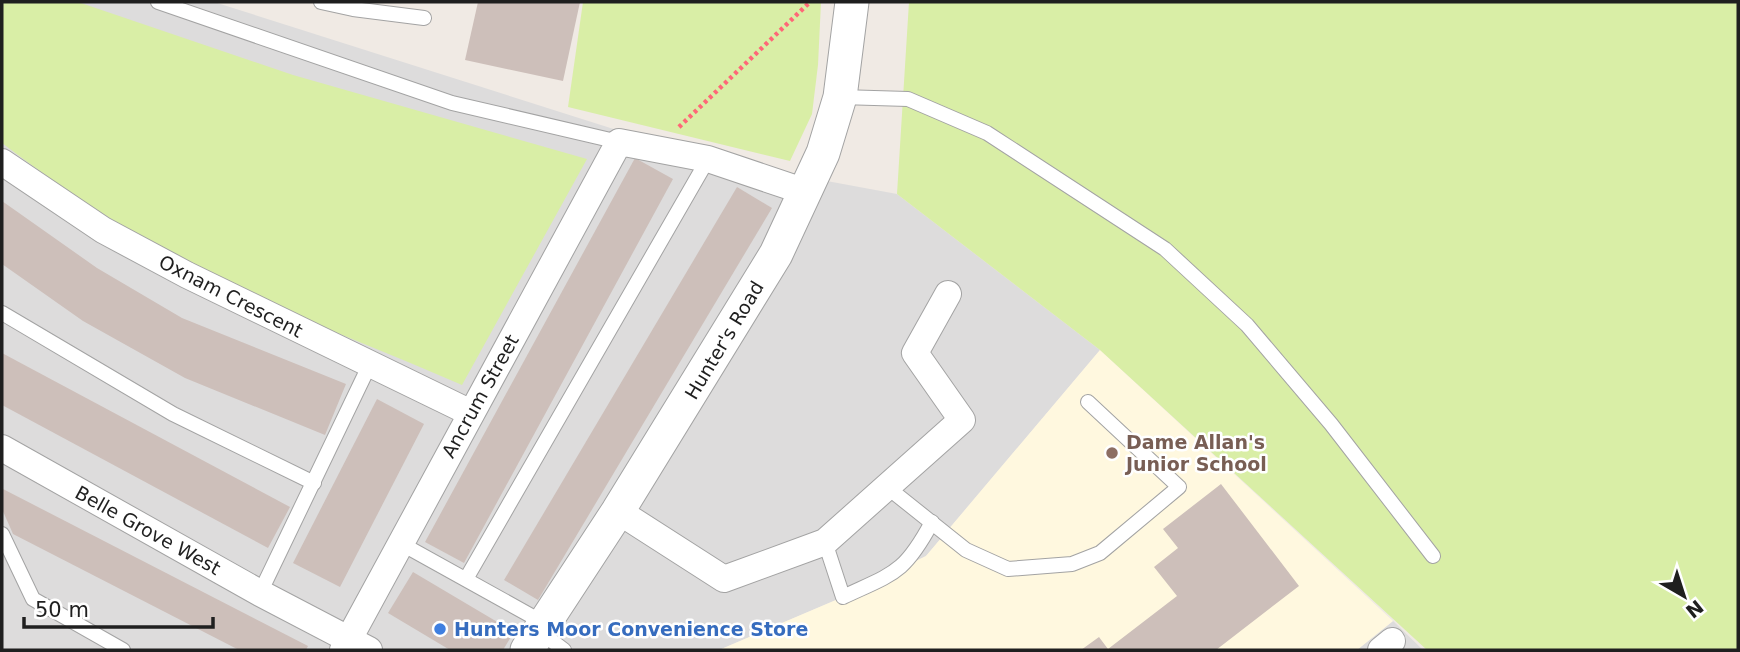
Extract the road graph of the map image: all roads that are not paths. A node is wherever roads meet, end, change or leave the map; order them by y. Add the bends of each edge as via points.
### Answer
1 (158, 2) edge
2 (321, 2) edge
3 (852, 2) edge
4 (354, 6) edge
5 (424, 18) dead end
6 (840, 97) junction
7 (619, 142) junction
8 (708, 159) junction
9 (2, 162) edge
10 (806, 192) junction
11 (948, 294) dead end
12 (2, 313) edge
13 (370, 364) junction
14 (1088, 402) dead end
15 (471, 413) junction
16 (2, 448) edge
17 (314, 483) junction
18 (887, 487) junction
19 (618, 512) junction
20 (932, 522) junction
21 (2, 534) edge
22 (825, 542) junction
23 (400, 543) junction
24 (1433, 556) dead end
25 (466, 579) junction
26 (260, 593) junction
27 (543, 639) edge
28 (353, 647) edge
29 (123, 650) edge

1 - 7 lane via 452,103
2 - 4 lane
3 - 6 street, Hunter's Road
4 - 5 lane
6 - 10 street, Hunter's Road
6 - 24 lane via 908,99 987,133 1165,249 1247,325
7 - 8 street
7 - 15 street, Ancrum Street
8 - 10 street
8 - 25 lane
9 - 13 street, Oxnam Crescent via 103,230
10 - 19 street, Hunter's Road via 763,276
11 - 18 street via 915,353 962,420
12 - 17 lane via 173,414
13 - 15 street, Oxnam Crescent
13 - 17 lane
14 - 20 lane via 1179,487 1100,553 1072,564 1008,569 966,550
15 - 23 street, Ancrum Street
16 - 26 street, Belle Grove West
17 - 26 lane
18 - 20 lane
18 - 22 street
19 - 22 street via 724,579
19 - 27 street, Hunter's Road
20 - 22 lane via 901,569 843,597
21 - 29 lane via 33,599
23 - 25 lane
23 - 28 street, Ancrum Street
25 - 27 lane
26 - 28 street, Belle Grove West

